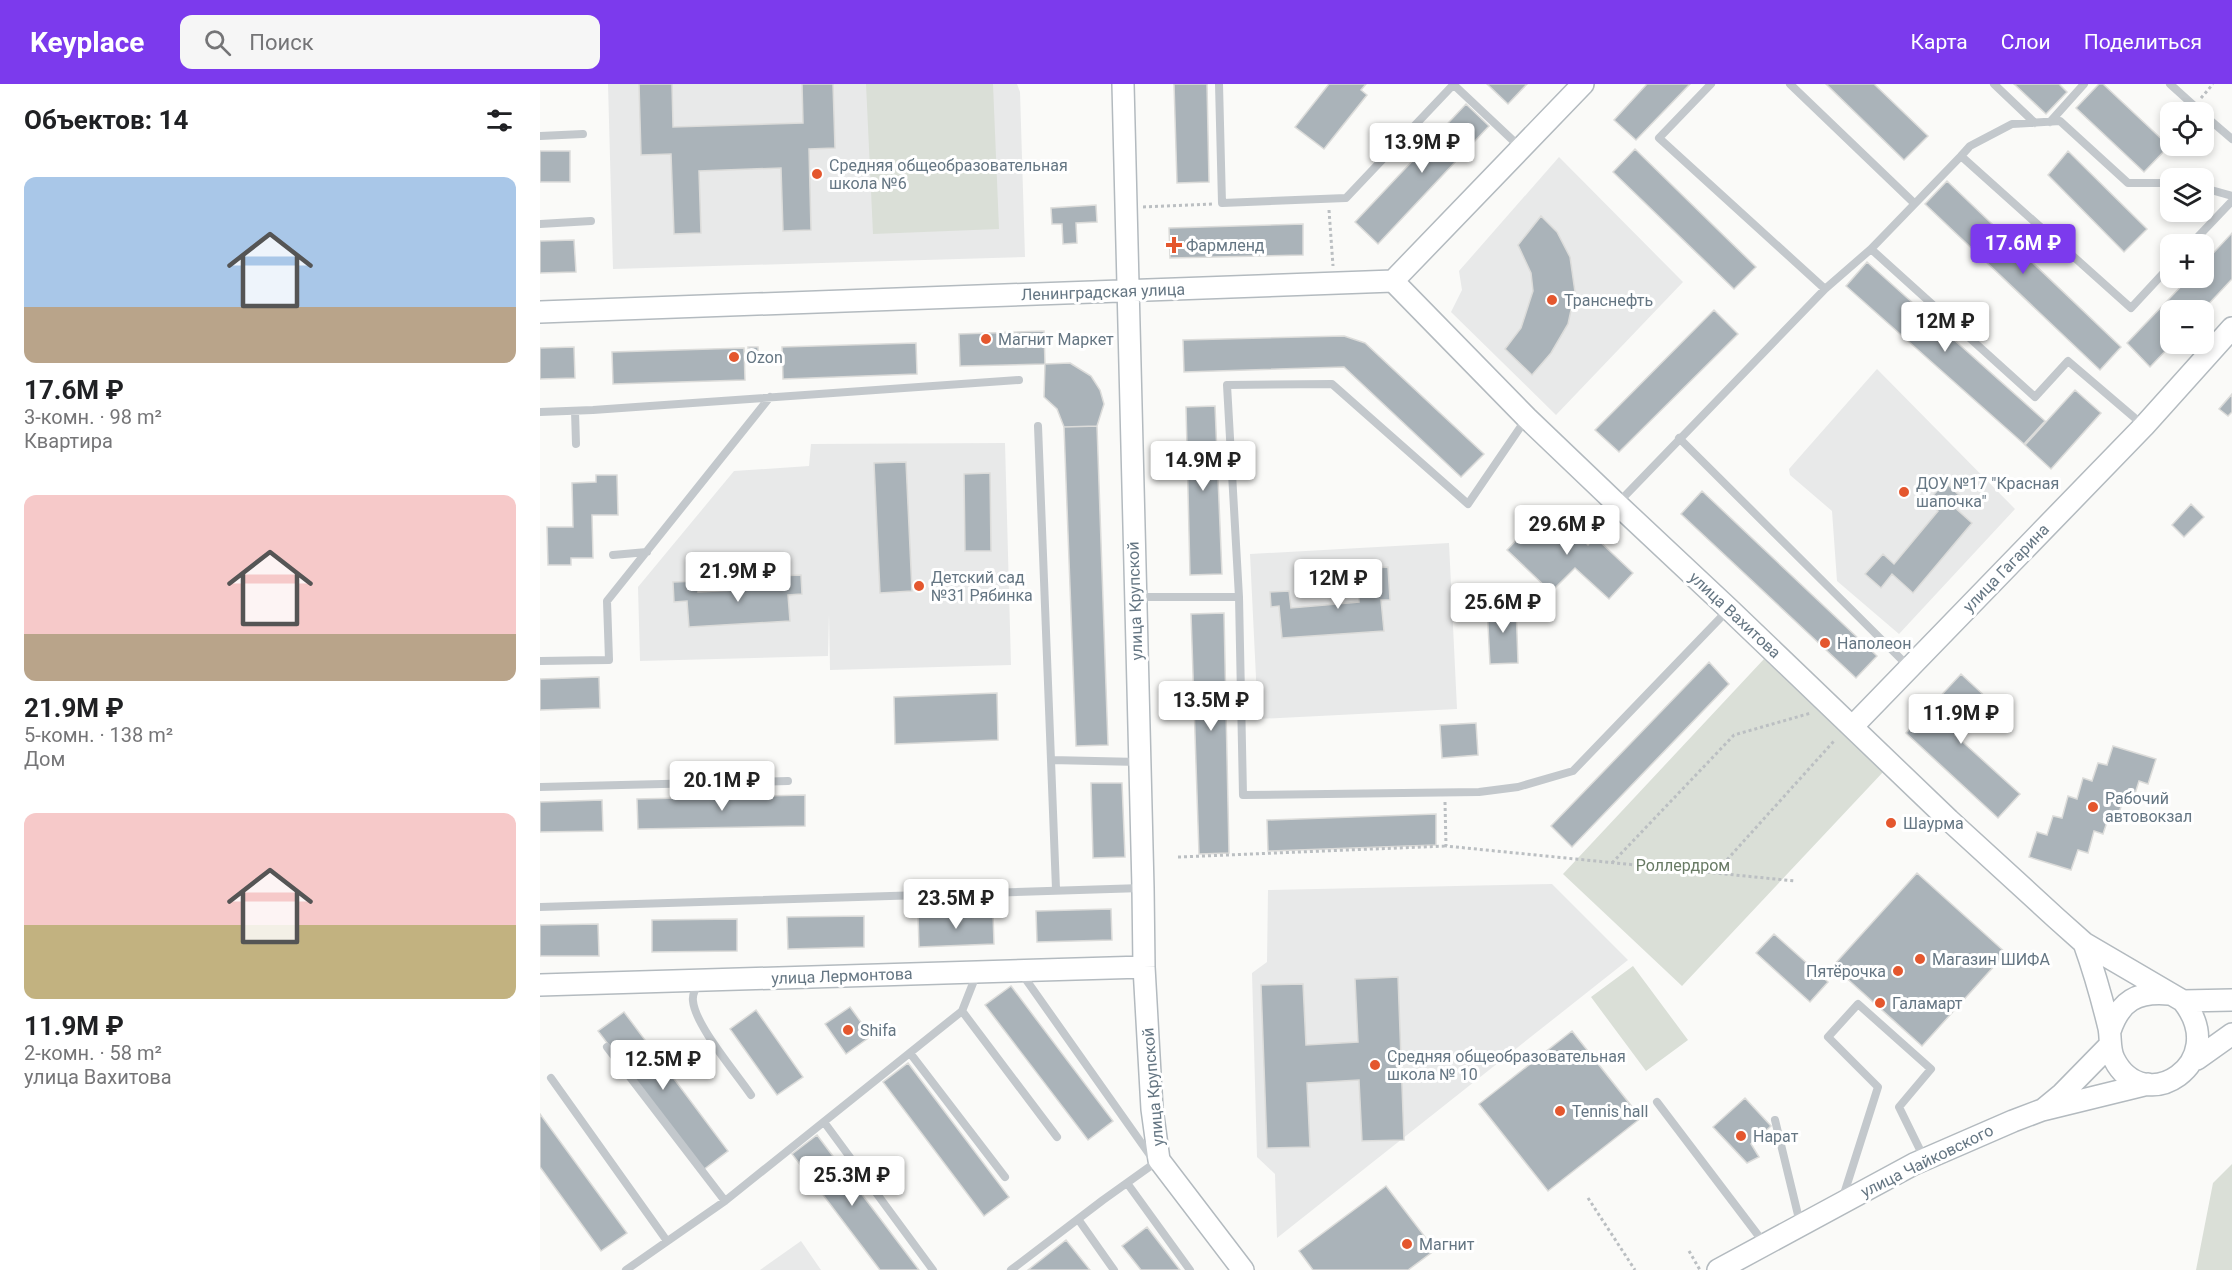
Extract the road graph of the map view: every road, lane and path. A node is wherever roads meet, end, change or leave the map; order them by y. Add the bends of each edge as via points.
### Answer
1 (1123, 84) edge
2 (1219, 84) edge
3 (1454, 84) edge
4 (1583, 84) edge
5 (1711, 84) edge
6 (1790, 84) edge
7 (1994, 84) edge
8 (2084, 84) edge
9 (2170, 84) edge
10 (2213, 84) edge
11 (2190, 102) edge
12 (2197, 102) edge
13 (2050, 122) junction
14 (2035, 123) junction
15 (2214, 124) edge
16 (583, 134) dead end
17 (540, 136) edge
18 (2232, 139) edge
19 (1522, 148) junction
20 (1961, 156) junction
21 (2160, 183) edge
22 (2214, 191) edge
23 (2232, 196) edge
24 (1328, 199) junction
25 (2232, 201) edge
26 (1222, 203) junction
27 (1914, 203) junction
28 (1126, 208) junction
29 (591, 221) dead end
30 (540, 225) edge
31 (2201, 234) edge
32 (1871, 249) junction
33 (2160, 277) edge
34 (1393, 281) junction
35 (1334, 284) junction
36 (1825, 289) junction
37 (1127, 291) junction
38 (540, 312) edge
39 (2232, 328) edge
40 (1019, 380) dead end
41 (770, 397) junction
42 (575, 411) junction
43 (540, 412) edge
44 (1527, 418) junction
45 (1038, 426) dead end
46 (2144, 426) junction
47 (1679, 438) junction
48 (576, 444) dead end
49 (1617, 504) junction
50 (647, 552) junction
51 (613, 555) dead end
52 (1135, 597) junction
53 (1239, 597) junction
54 (1729, 609) junction
55 (540, 661) edge
56 (1910, 668) junction
57 (1829, 705) junction
58 (1852, 727) junction
59 (1834, 741) dead end
60 (1051, 760) junction
61 (1140, 762) junction
62 (788, 781) dead end
63 (540, 788) edge
64 (1445, 793) junction
65 (1446, 846) junction
66 (1178, 856) dead end
67 (1612, 863) junction
68 (1715, 873) junction
69 (1795, 881) dead end
70 (1143, 888) junction
71 (1056, 890) junction
72 (540, 907) edge
73 (2084, 943) junction
74 (1143, 966) junction
75 (1019, 970) junction
76 (977, 971) junction
77 (702, 980) junction
78 (540, 985) edge
79 (2176, 998) junction
80 (2232, 1000) edge
81 (962, 1011) junction
82 (2232, 1035) edge
83 (2110, 1039) junction
84 (607, 1047) dead end
85 (910, 1053) junction
86 (2197, 1059) junction
87 (551, 1078) dead end
88 (2148, 1084) junction
89 (751, 1095) dead end
90 (1657, 1102) dead end
91 (2042, 1110) junction
92 (1775, 1120) dead end
93 (824, 1122) junction
94 (1057, 1137) dead end
95 (1924, 1160) junction
96 (1157, 1162) junction
97 (1005, 1177) dead end
98 (1127, 1183) junction
99 (1588, 1198) dead end
100 (725, 1201) junction
101 (1842, 1203) junction
102 (1078, 1219) junction
103 (1801, 1225) junction
104 (668, 1241) junction
105 (1765, 1244) junction
106 (1689, 1251) dead end
107 (627, 1270) edge
108 (933, 1270) edge
109 (1011, 1270) edge
110 (1114, 1270) edge
111 (1190, 1270) edge
112 (1243, 1270) edge
113 (1635, 1270) edge
114 (1700, 1270) edge
115 (1718, 1270) edge

1 - 28 street, улица Крупской
2 - 26 lane
3 - 19 lane
3 - 24 lane via 1346,198
4 - 19 street
5 - 36 lane via 1659,138
6 - 27 lane
7 - 14 lane
8 - 13 lane
9 - 11 lane
10 - 12 path
13 - 14 lane
13 - 21 lane via 2060,121 2128,183
14 - 20 lane via 2012,124 1971,146
15 - 18 lane
16 - 17 lane
19 - 34 street
20 - 27 lane
20 - 33 lane via 2132,308
22 - 23 lane
24 - 26 lane
24 - 35 path
25 - 31 lane
26 - 28 path
27 - 32 lane
28 - 37 street, улица Крупской
29 - 30 lane
32 - 36 lane
32 - 46 lane via 2035,397 2068,361
34 - 35 street, Ленинградская улица
34 - 44 street, улица Вахитова
35 - 37 street, Ленинградская улица
36 - 47 lane
37 - 38 street, Ленинградская улица
37 - 52 street, улица Крупской
39 - 46 street, улица Гагарина
40 - 41 lane
41 - 42 lane
41 - 50 lane
42 - 43 lane
42 - 48 lane
44 - 49 street, улица Вахитова
44 - 53 lane via 1468,504 1332,384 1227,385
45 - 60 lane
46 - 56 street, улица Гагарина
47 - 49 lane
47 - 56 lane
49 - 54 street, улица Вахитова
50 - 51 lane
50 - 55 lane via 607,601 609,660
52 - 53 lane
52 - 61 street, улица Крупской
53 - 64 lane via 1243,795
54 - 57 street, улица Вахитова
54 - 64 lane via 1573,771 1518,787
56 - 58 street, улица Гагарина
57 - 58 street, улица Вахитова
57 - 67 path via 1820,711 1734,735
58 - 73 street, улица Вахитова
59 - 68 path
60 - 61 lane
60 - 71 lane
61 - 70 street, улица Крупской
62 - 63 lane
64 - 65 path
65 - 66 path
65 - 67 path
67 - 68 path
68 - 69 path
70 - 71 lane
70 - 74 street, улица Крупской
71 - 72 lane
73 - 79 street, улица Вахитова
73 - 83 street
74 - 75 street, улица Лермонтова
74 - 96 street, улица Крупской
75 - 76 street, улица Лермонтова
75 - 96 lane
76 - 77 street, улица Лермонтова
76 - 81 lane
77 - 78 street, улица Лермонтова
77 - 89 lane via 694,990 698,1014
79 - 80 street
79 - 83 street via 2153,993 2124,1004 2115,1016
79 - 86 street via 2194,1013 2200,1027 2202,1043
81 - 85 lane
81 - 94 lane
82 - 86 street
83 - 88 street via 2114,1059 2122,1071
83 - 91 street via 2062,1094
84 - 100 lane
85 - 93 lane
85 - 97 lane
86 - 88 street via 2176,1080
87 - 104 lane
88 - 91 street, улица Чайковского
90 - 105 lane
91 - 95 street, улица Чайковского
92 - 103 lane
93 - 100 lane
93 - 108 lane
95 - 101 street, улица Чайковского
95 - 101 lane via 1899,1107 1931,1069 1858,1004 1828,1037 1878,1087
96 - 98 lane
96 - 112 street, улица Крупской
98 - 102 lane
98 - 111 lane
99 - 113 path
100 - 104 lane
101 - 103 street, улица Чайковского
102 - 109 lane
102 - 110 lane
103 - 105 street, улица Чайковского
104 - 107 lane
105 - 115 street, улица Чайковского
106 - 114 path

